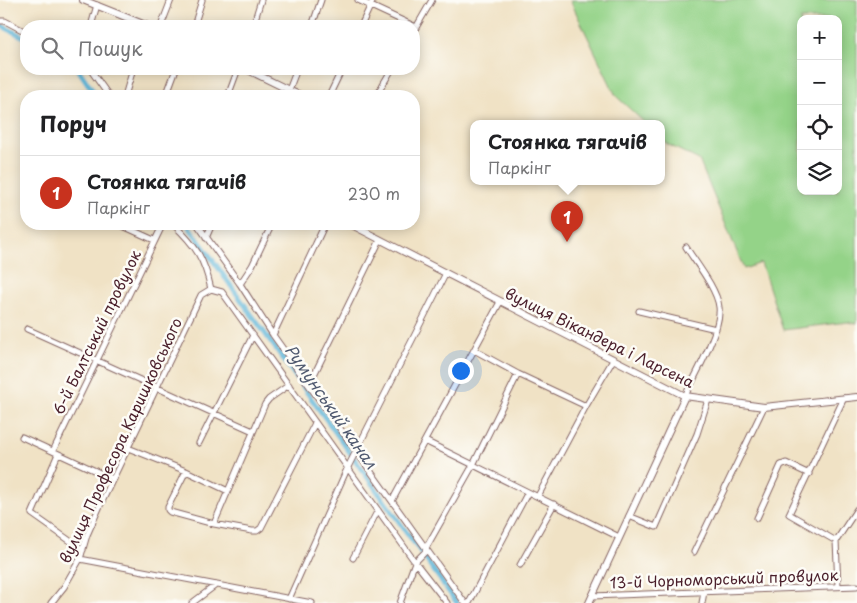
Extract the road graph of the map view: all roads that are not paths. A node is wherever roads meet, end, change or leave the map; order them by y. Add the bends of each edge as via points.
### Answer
1 (85, 0) edge
2 (170, 0) edge
3 (202, 0) edge
4 (261, 0) edge
5 (321, 0) edge
6 (358, 0) edge
7 (373, 0) edge
8 (432, 0) edge
9 (97, 5) junction
10 (371, 6) junction
11 (93, 20) edge
12 (132, 20) edge
13 (163, 20) edge
14 (196, 20) edge
15 (254, 20) edge
16 (314, 20) edge
17 (364, 20) edge
18 (398, 20) edge
19 (420, 20) edge
20 (0, 21) edge
21 (20, 29) edge
22 (94, 75) edge
23 (131, 75) edge
24 (174, 75) edge
25 (236, 75) edge
26 (256, 75) edge
27 (295, 75) edge
28 (339, 75) edge
29 (388, 75) edge
30 (105, 90) edge
31 (127, 90) edge
32 (168, 90) edge
33 (230, 90) edge
34 (283, 90) edge
35 (289, 90) edge
36 (332, 90) edge
37 (380, 90) edge
38 (132, 230) edge
39 (160, 230) edge
40 (179, 230) edge
41 (201, 230) edge
42 (209, 230) edge
43 (269, 230) edge
44 (322, 230) edge
45 (361, 230) edge
46 (206, 238) junction
47 (154, 240) junction
48 (380, 240) junction
49 (686, 247) dead end
50 (446, 273) junction
51 (240, 284) junction
52 (211, 289) junction
53 (500, 302) junction
54 (638, 311) dead end
55 (27, 328) dead end
56 (716, 329) junction
57 (253, 335) junction
58 (273, 335) junction
59 (474, 350) junction
60 (97, 360) junction
61 (613, 360) junction
62 (518, 374) junction
63 (289, 385) junction
64 (310, 385) junction
65 (157, 387) junction
66 (686, 396) junction
67 (857, 397) edge
68 (844, 398) junction
69 (708, 400) junction
70 (586, 406) junction
71 (764, 407) junction
72 (213, 412) junction
73 (315, 423) junction
74 (253, 431) junction
75 (22, 437) dead end
76 (425, 441) junction
77 (199, 443) dead end
78 (128, 448) junction
79 (55, 452) junction
80 (355, 454) junction
81 (473, 464) junction
82 (348, 468) junction
83 (186, 471) junction
84 (809, 474) junction
85 (113, 479) junction
86 (228, 491) junction
87 (528, 492) junction
88 (538, 496) junction
89 (392, 501) junction
90 (554, 504) junction
91 (857, 509) edge
92 (378, 510) junction
93 (629, 516) junction
94 (757, 518) dead end
95 (214, 524) junction
96 (619, 537) junction
97 (836, 541) junction
98 (83, 550) junction
99 (425, 550) junction
100 (694, 552) dead end
101 (353, 558) dead end
102 (80, 559) junction
103 (416, 562) junction
104 (520, 565) dead end
105 (216, 585) junction
106 (838, 586) junction
107 (857, 586) edge
108 (704, 592) junction
109 (592, 596) junction
110 (289, 599) junction
111 (51, 603) edge
112 (192, 603) edge
113 (312, 603) edge
114 (400, 603) edge
115 (447, 603) edge
116 (465, 603) edge
117 (469, 603) edge
118 (589, 603) edge
119 (702, 603) edge

1 - 9 street
2 - 13 street
3 - 14 street
4 - 15 street
5 - 16 street
6 - 10 street
7 - 10 street
8 - 19 street
9 - 11 street
9 - 12 street
10 - 17 street
10 - 18 street
20 - 21 street
22 - 30 street
23 - 31 street
24 - 32 street
25 - 33 street
26 - 34 street
27 - 35 street
28 - 36 street
29 - 37 street
38 - 47 street
39 - 47 street, 6-й Балтський провулок
40 - 52 street via 193,243 206,267
41 - 46 street
42 - 46 street
43 - 51 street
44 - 58 street
45 - 48 street, вулиця Вікандера і Ларсена
46 - 51 street
47 - 60 street, 6-й Балтський провулок
48 - 50 street, вулиця Вікандера і Ларсена
48 - 64 street
49 - 56 street via 708,281 719,307
50 - 53 street, вулиця Вікандера і Ларсена
50 - 80 street
51 - 58 street
52 - 57 street via 222,292
52 - 65 street, вулиця Професора Каришковського via 201,295
53 - 59 street
53 - 61 street, вулиця Вікандера і Ларсена
54 - 56 street
55 - 60 street
56 - 66 street
57 - 63 street
57 - 72 street
58 - 64 street
59 - 62 street
59 - 76 street
60 - 65 street
60 - 79 street, 6-й Балтський провулок
61 - 66 street, вулиця Вікандера і Ларсена
61 - 70 street
62 - 70 street
62 - 81 street
63 - 73 street
63 - 74 street via 265,404
64 - 80 street
65 - 72 street
65 - 78 street, вулиця Професора Каришковського
66 - 69 street, вулиця Вікандера і Ларсена
66 - 93 street
67 - 68 street, вулиця Вікандера і Ларсена
68 - 71 street, вулиця Вікандера і Ларсена
68 - 84 street
69 - 71 street, вулиця Вікандера і Ларсена
69 - 93 street via 697,434 656,527
70 - 88 street
71 - 100 street
72 - 74 street
72 - 77 street
73 - 82 street
73 - 95 street via 261,528 252,532
74 - 86 street
75 - 79 street
76 - 81 street
76 - 89 street
78 - 83 street
78 - 85 street, вулиця Професора Каришковського
79 - 85 street
79 - 98 street, 6-й Балтський провулок via 32,514
80 - 82 street
80 - 89 street
81 - 87 street
81 - 99 street
82 - 92 street
82 - 110 street
83 - 86 street
83 - 95 street via 168,510
84 - 94 street via 781,465
84 - 97 street via 789,514
85 - 98 street, вулиця Професора Каришковського
86 - 95 street
87 - 88 street
87 - 117 street
88 - 90 street
89 - 99 street
90 - 96 street
90 - 104 street
91 - 97 street
92 - 101 street
92 - 103 street
93 - 96 street
96 - 109 street
97 - 106 street
98 - 102 street, вулиця Професора Каришковського
99 - 103 street
99 - 116 street
102 - 105 street
102 - 111 street, вулиця Професора Каришковського
103 - 114 street
103 - 115 street
105 - 110 street
105 - 112 street
106 - 107 street, 13-й Чорноморський провулок
106 - 108 street, 13-й Чорноморський провулок
108 - 109 street, 13-й Чорноморський провулок
108 - 119 street
109 - 118 street
110 - 113 street

